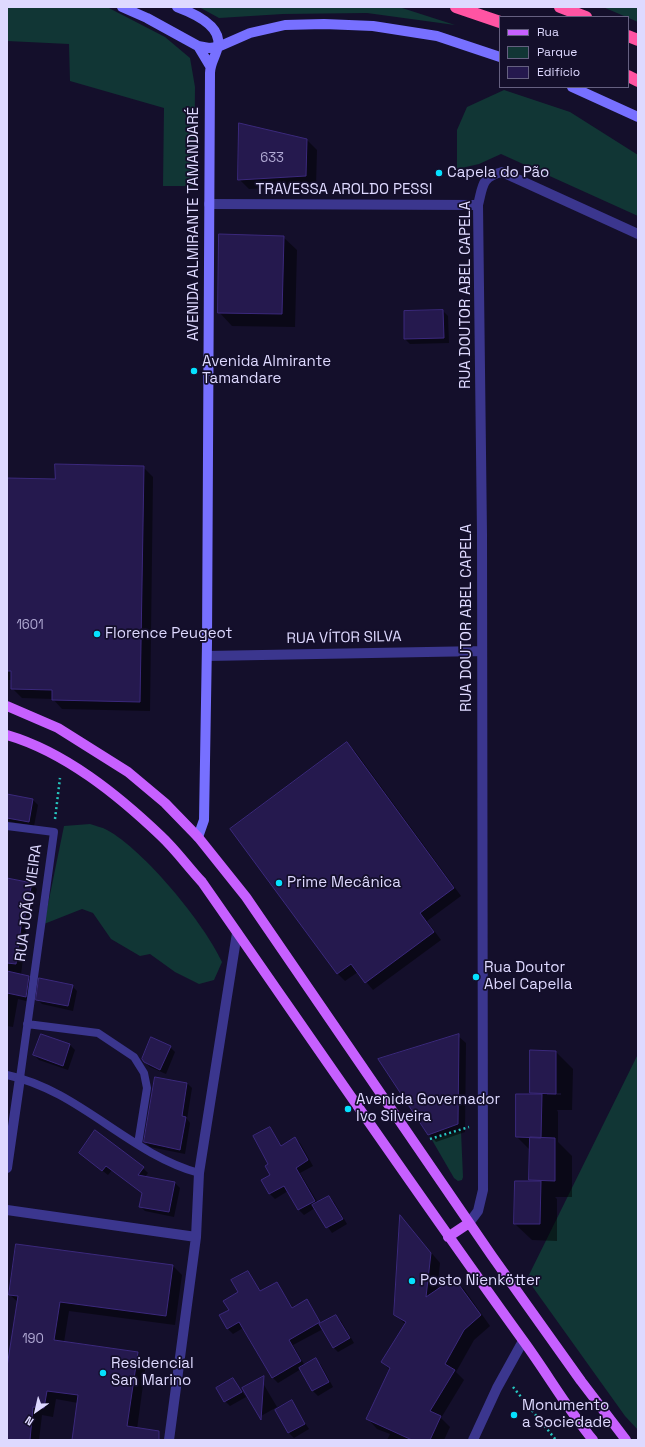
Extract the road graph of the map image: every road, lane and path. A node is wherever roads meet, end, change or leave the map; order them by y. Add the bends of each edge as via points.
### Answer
1 (122, 7) edge
2 (177, 7) edge
3 (456, 7) edge
4 (560, 7) edge
5 (583, 16) edge
6 (499, 22) edge
7 (198, 46) junction
8 (218, 47) junction
9 (499, 58) edge
10 (210, 66) junction
11 (629, 76) edge
12 (638, 81) edge
13 (574, 88) edge
14 (638, 117) edge
15 (209, 204) junction
16 (478, 205) junction
17 (638, 234) edge
18 (482, 651) junction
19 (207, 656) junction
20 (7, 706) edge
21 (7, 735) edge
22 (60, 778) dead end
23 (7, 826) edge
24 (54, 832) junction
25 (198, 837) junction
26 (237, 933) junction
27 (27, 1024) junction
28 (7, 1075) edge
29 (20, 1078) junction
30 (469, 1126) dead end
31 (425, 1140) dead end
32 (138, 1144) junction
33 (7, 1168) edge
34 (200, 1172) junction
35 (7, 1210) edge
36 (469, 1223) junction
37 (196, 1237) junction
38 (448, 1237) junction
39 (524, 1341) junction
40 (512, 1385) dead end
41 (170, 1440) edge
42 (472, 1440) edge
43 (556, 1440) edge
44 (593, 1440) edge
45 (626, 1440) edge

1 - 7 main road
2 - 8 main road via 213,27 218,34
3 - 6 highway
4 - 5 highway
7 - 8 main road
7 - 10 main road
8 - 9 main road via 250,33 285,25 324,24 373,26 437,36
8 - 10 main road, AVENIDA ALMIRANTE TAMANDARÉ
10 - 15 main road, AVENIDA ALMIRANTE TAMANDARÉ
11 - 12 highway
13 - 14 main road
15 - 16 street, TRAVESSA AROLDO PESSI
15 - 19 main road, AVENIDA ALMIRANTE TAMANDARÉ
16 - 17 street, RUA DOUTOR ABEL CAPELA via 484,182 490,175 502,172
16 - 18 street, RUA DOUTOR ABEL CAPELA
18 - 19 street, RUA VÍTOR SILVA
18 - 36 street, RUA DOUTOR ABEL CAPELA via 483,1190 478,1211
19 - 25 main road, AVENIDA ALMIRANTE TAMANDARÉ via 204,820
20 - 25 main road via 58,728 128,772 165,803
21 - 26 main road via 35,745 69,764 122,802 162,837 196,876
22 - 24 path
23 - 24 lane
24 - 27 lane, RUA JOÃO VIEIRA
25 - 36 main road via 246,897
26 - 34 street
26 - 38 main road
27 - 29 lane, RUA JOÃO VIEIRA
27 - 32 lane via 98,1033 134,1057 144,1073 147,1088
28 - 29 lane
29 - 32 lane via 74,1102
29 - 33 street, RUA JOÃO VIEIRA
30 - 31 path
32 - 34 lane via 164,1158
34 - 37 street
35 - 37 street
36 - 38 main road
36 - 45 main road
37 - 41 street
38 - 39 main road
39 - 42 street via 497,1388
39 - 44 main road via 568,1409
40 - 43 path

